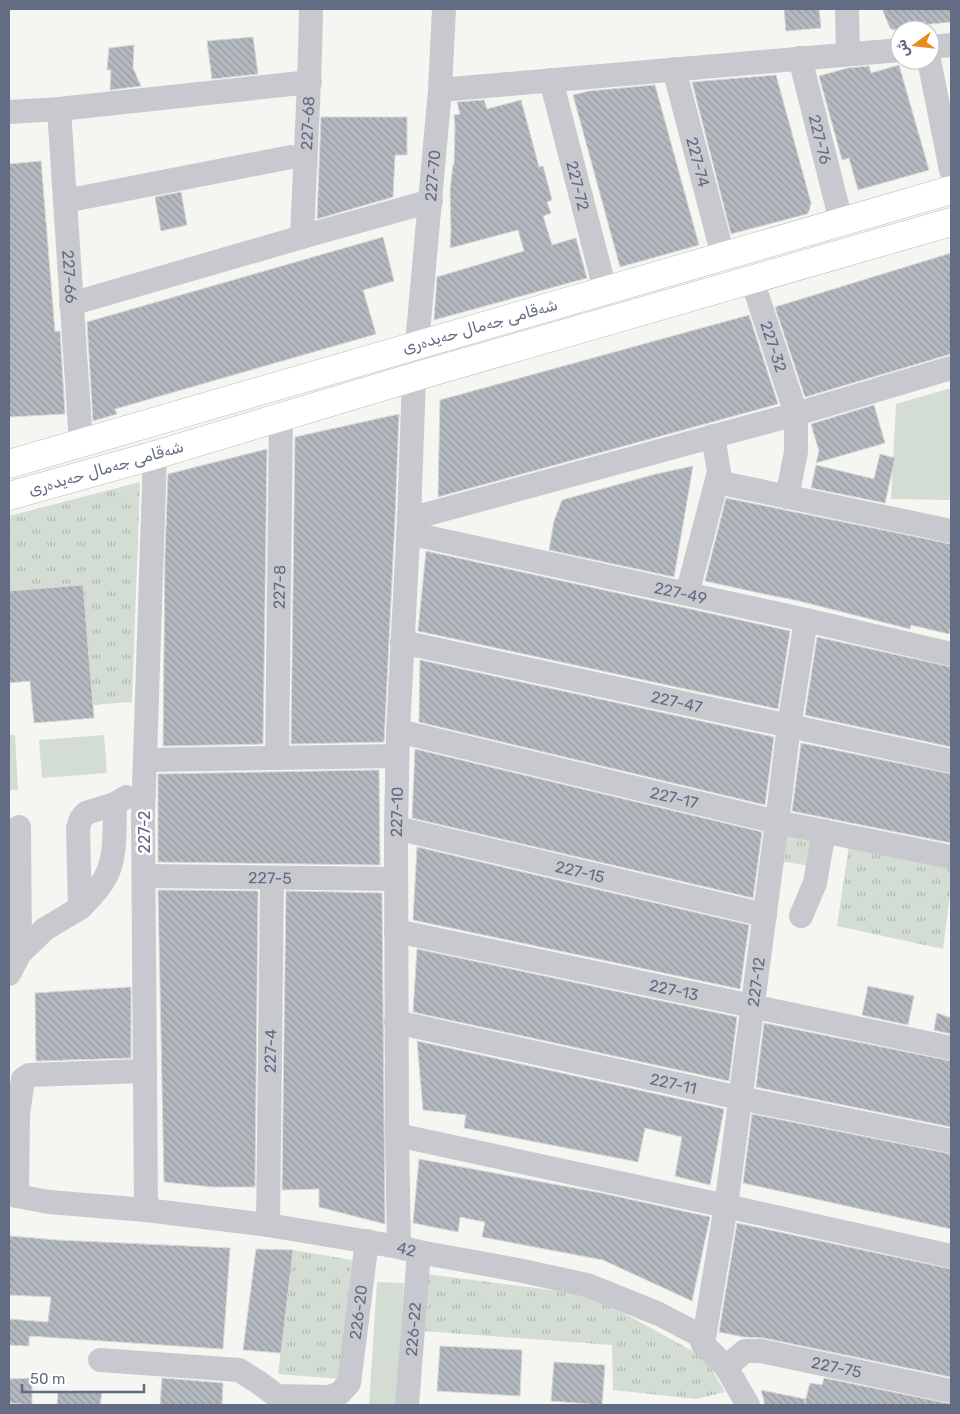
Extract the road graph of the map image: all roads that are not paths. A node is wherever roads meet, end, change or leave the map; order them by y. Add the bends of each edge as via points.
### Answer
1 (311, 9) edge
2 (444, 9) edge
3 (847, 9) edge
4 (890, 51) edge
5 (848, 54) junction
6 (800, 58) junction
7 (674, 69) junction
8 (931, 70) edge
9 (552, 80) junction
10 (310, 82) junction
11 (440, 90) junction
12 (59, 109) junction
13 (9, 112) edge
14 (291, 157) dead end
15 (951, 170) edge
16 (951, 190) edge
17 (65, 201) junction
18 (431, 201) junction
19 (841, 221) junction
20 (951, 222) edge
21 (302, 237) junction
22 (723, 256) junction
23 (662, 273) junction
24 (752, 280) junction
25 (605, 290) junction
26 (670, 303) junction
27 (71, 304) junction
28 (418, 344) junction
29 (951, 368) edge
30 (414, 377) junction
31 (796, 414) junction
32 (281, 416) junction
33 (713, 436) junction
34 (81, 444) junction
35 (155, 455) junction
36 (9, 464) edge
37 (717, 482) junction
38 (9, 496) edge
39 (787, 497) junction
40 (409, 526) junction
41 (951, 531) edge
42 (687, 594) junction
43 (806, 620) junction
44 (402, 642) junction
45 (951, 654) edge
46 (789, 726) junction
47 (398, 731) junction
48 (397, 756) junction
49 (277, 758) junction
50 (145, 760) junction
51 (951, 761) edge
52 (144, 786) junction
53 (115, 804) junction
54 (777, 822) junction
55 (19, 826) dead end
56 (396, 828) junction
57 (824, 831) junction
58 (951, 857) edge
59 (144, 876) junction
60 (272, 878) junction
61 (396, 879) junction
62 (80, 908) junction
63 (765, 915) junction
64 (801, 916) dead end
65 (396, 931) junction
66 (20, 954) junction
67 (9, 974) edge
68 (753, 1005) junction
69 (396, 1022) junction
70 (951, 1048) edge
71 (145, 1071) junction
72 (740, 1098) junction
73 (397, 1135) junction
74 (951, 1141) edge
75 (12, 1196) edge
76 (726, 1206) junction
77 (146, 1210) junction
78 (268, 1225) junction
79 (367, 1241) junction
80 (409, 1249) junction
81 (951, 1256) edge
82 (704, 1344) junction
83 (100, 1360) dead end
84 (726, 1367) junction
85 (951, 1392) edge
86 (276, 1401) edge
87 (407, 1405) edge
88 (748, 1405) edge

1 - 10 street, 227-68
2 - 11 street, 227-70
3 - 5 street
4 - 5 street
5 - 6 street
6 - 7 street
6 - 19 street, 227-76
7 - 9 street
7 - 22 street, 227-74
8 - 15 street
9 - 11 street
9 - 25 street, 227-72
10 - 12 street
10 - 21 street, 227-68
11 - 18 street, 227-70
12 - 13 street
12 - 17 street, 227-66
14 - 17 street
16 - 19 main road, شەقامی جەمال حەیدەری
17 - 27 street, 227-66
18 - 21 street
18 - 28 street, 227-70
19 - 22 main road, شەقامی جەمال حەیدەری
20 - 24 main road, شەقامی جەمال حەیدەری
21 - 27 street
22 - 23 main road, شەقامی جەمال حەیدەری
23 - 25 main road, شەقامی جەمال حەیدەری
23 - 26 main road
24 - 26 main road, شەقامی جەمال حەیدەری
24 - 31 street, 227-32
25 - 28 main road, شەقامی جەمال حەیدەری
26 - 30 main road, شەقامی جەمال حەیدەری
27 - 34 street, 227-66
28 - 34 main road, شەقامی جەمال حەیدەری
29 - 31 street
30 - 32 main road, شەقامی جەمال حەیدەری
30 - 40 street, 227-10
31 - 33 street
31 - 39 street, 227-32 via 796,452
32 - 35 main road, شەقامی جەمال حەیدەری
32 - 49 street, 227-8
33 - 37 street via 719,472
33 - 40 street
34 - 36 main road, شەقامی جەمال حەیدەری
35 - 38 main road, شەقامی جەمال حەیدەری
35 - 50 street, 227-2
37 - 39 street
37 - 42 street
39 - 41 street
40 - 42 street, 227-49
40 - 44 street, 227-10
42 - 43 street, 227-49
43 - 45 street, 227-49
43 - 46 street, 227-12
44 - 46 street, 227-47
44 - 47 street, 227-10
46 - 51 street, 227-47
46 - 54 street, 227-12
47 - 48 street, 227-10
47 - 54 street, 227-17
48 - 49 street
48 - 56 street, 227-10
49 - 50 street
50 - 52 street, 227-2
52 - 53 street
52 - 59 street, 227-2
53 - 62 street via 111,866 97,890
53 - 62 street via 86,813 81,819 78,828
54 - 57 street, 227-17
54 - 63 street, 227-12
55 - 66 street
56 - 61 street, 227-10
56 - 63 street, 227-15
57 - 58 street, 227-17
57 - 64 street via 815,883
59 - 60 street, 227-5
59 - 71 street, 227-2
60 - 61 street, 227-5
60 - 78 street, 227-4
61 - 65 street, 227-10
62 - 66 street via 45,929
63 - 68 street, 227-12
65 - 68 street, 227-13
65 - 69 street, 227-10
66 - 67 street
68 - 70 street, 227-13
68 - 72 street, 227-12
69 - 72 street, 227-11
69 - 73 street, 227-10
71 - 75 street via 29,1075 23,1079
71 - 77 street, 227-2
72 - 74 street, 227-11
72 - 76 street, 227-12
73 - 76 street
73 - 80 street, 227-10
75 - 77 street, 42
76 - 81 street
76 - 82 street, 227-12
77 - 78 street, 42
78 - 79 street, 42
79 - 80 street, 42
79 - 86 street, 226-20 via 348,1383 340,1393 330,1397
80 - 82 street, 42 via 587,1285 699,1334
80 - 87 street, 226-22
82 - 84 street, 42
83 - 86 street via 239,1370 258,1382
84 - 85 street, 227-75 via 745,1351 761,1351
84 - 88 street, 42

